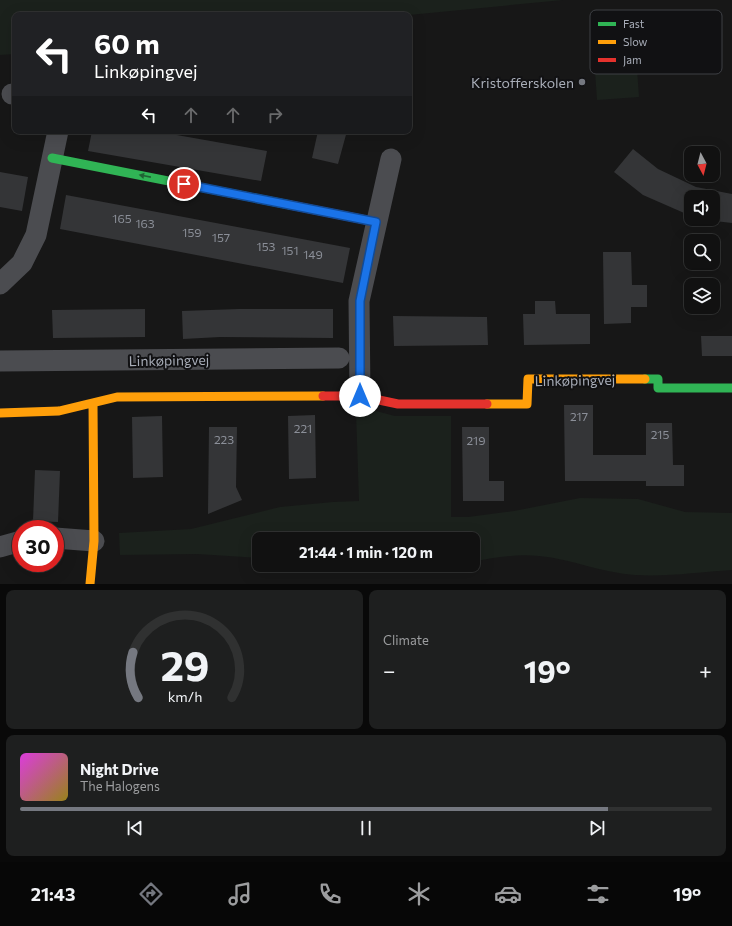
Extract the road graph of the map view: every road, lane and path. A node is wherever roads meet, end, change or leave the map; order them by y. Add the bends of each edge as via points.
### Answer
1 (57, 134) edge
2 (52, 158) junction
3 (391, 159) dead end
4 (376, 222) junction
5 (0, 284) edge
6 (339, 358) dead end
7 (0, 361) edge
8 (732, 388) edge
9 (360, 396) junction
10 (93, 403) junction
11 (0, 413) edge
12 (64, 539) edge
13 (94, 541) junction
14 (12, 544) edge
15 (0, 547) edge
16 (90, 584) edge

1 - 2 street
4 -> 2 street
2 - 5 street via 36,234 22,262
3 - 4 street
4 - 9 street via 360,301
6 - 7 street, Linkøpingvej
8 - 9 street, Linkøpingvej via 658,388 658,379 528,379 527,404 398,404
9 - 10 street, Linkøpingvej via 117,397
10 - 11 street, Linkøpingvej via 59,411
10 - 13 street
12 - 13 street
13 - 16 street
14 - 15 street

